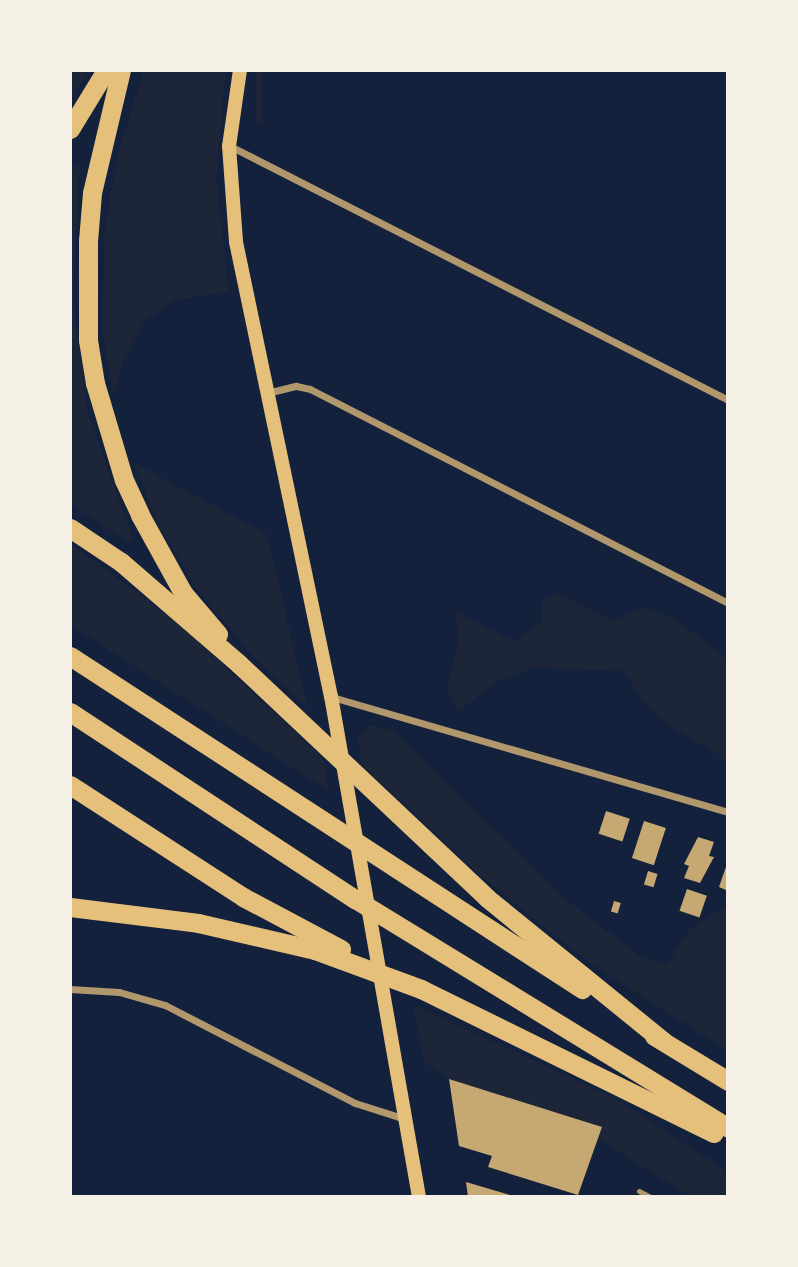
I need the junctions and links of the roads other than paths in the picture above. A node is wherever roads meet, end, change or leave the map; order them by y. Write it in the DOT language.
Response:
graph roads {
  1 [pos="106,70"];
  2 [pos="121,70"];
  3 [pos="240,70"];
  4 [pos="70,129"];
  5 [pos="229,146"];
  6 [pos="267,393"];
  7 [pos="728,400"];
  8 [pos="70,528"];
  9 [pos="728,603"];
  10 [pos="70,656"];
  11 [pos="239,664"];
  12 [pos="331,696"];
  13 [pos="70,712"];
  14 [pos="70,785"];
  15 [pos="728,811"];
  16 [pos="70,907"];
  17 [pos="70,989"];
  18 [pos="421,989"];
  19 [pos="663,1041"];
  20 [pos="728,1081"];
  21 [pos="402,1118"];
  22 [pos="728,1128"];
  23 [pos="728,1140"];
  24 [pos="639,1191"];
  25 [pos="419,1197"];
  26 [pos="651,1197"];
  1 -- 4 [label="highway"];
  2 -- 11 [label="highway"];
  3 -- 5 [label="main road"];
  5 -- 6 [label="main road"];
  5 -- 7 [label="street"];
  6 -- 9 [label="street"];
  6 -- 12 [label="main road"];
  8 -- 11 [label="highway"];
  10 -- 19 [label="highway"];
  11 -- 19 [label="highway"];
  12 -- 15 [label="street"];
  12 -- 21 [label="main road"];
  13 -- 22 [label="highway"];
  14 -- 18 [label="highway"];
  16 -- 18 [label="highway"];
  17 -- 21 [label="street"];
  18 -- 23 [label="highway"];
  19 -- 20 [label="highway"];
  21 -- 25 [label="main road"];
  24 -- 26 [label="lane"];
}
